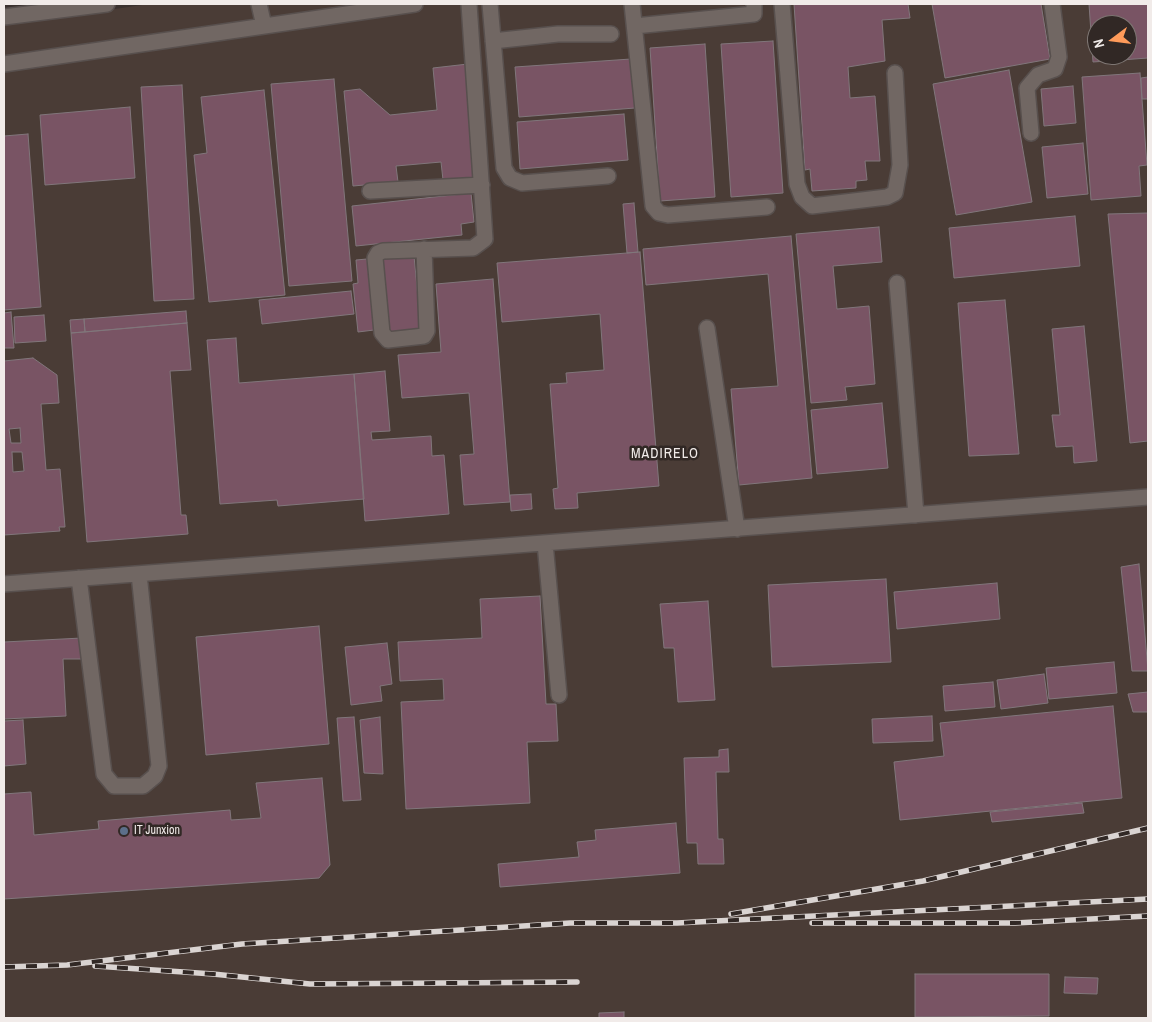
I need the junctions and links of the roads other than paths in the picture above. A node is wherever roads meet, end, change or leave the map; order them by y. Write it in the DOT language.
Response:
graph roads {
  1 [pos="108,4"];
  2 [pos="260,4"];
  3 [pos="415,4"];
  4 [pos="469,4"];
  5 [pos="490,4"];
  6 [pos="632,4"];
  7 [pos="754,4"];
  8 [pos="782,4"];
  9 [pos="1052,4"];
  10 [pos="4,17"];
  11 [pos="264,26"];
  12 [pos="635,26"];
  13 [pos="611,34"];
  14 [pos="493,41"];
  15 [pos="4,64"];
  16 [pos="895,73"];
  17 [pos="1031,133"];
  18 [pos="608,176"];
  19 [pos="482,185"];
  20 [pos="370,191"];
  21 [pos="767,207"];
  22 [pos="424,249"];
  23 [pos="897,284"];
  24 [pos="707,328"];
  25 [pos="1148,497"];
  26 [pos="916,515"];
  27 [pos="737,529"];
  28 [pos="545,543"];
  29 [pos="139,574"];
  30 [pos="79,578"];
  31 [pos="4,584"];
  32 [pos="559,695"];
  1 -- 10 [label="lane"];
  2 -- 11 [label="lane"];
  3 -- 11 [label="lane"];
  4 -- 19 [label="lane"];
  5 -- 14 [label="lane"];
  6 -- 12 [label="lane"];
  7 -- 12 [label="lane"];
  8 -- 16 [label="lane"];
  9 -- 17 [label="lane"];
  11 -- 15 [label="lane"];
  12 -- 21 [label="lane"];
  13 -- 14 [label="lane"];
  14 -- 18 [label="lane"];
  19 -- 20 [label="lane"];
  19 -- 22 [label="lane"];
  22 -- 22 [label="lane"];
  23 -- 26 [label="lane"];
  24 -- 27 [label="lane"];
  25 -- 26 [label="lane"];
  26 -- 27 [label="lane"];
  27 -- 28 [label="lane"];
  28 -- 29 [label="lane"];
  28 -- 32 [label="lane"];
  29 -- 30 [label="lane"];
  29 -- 30 [label="lane"];
  30 -- 31 [label="lane"];
}
